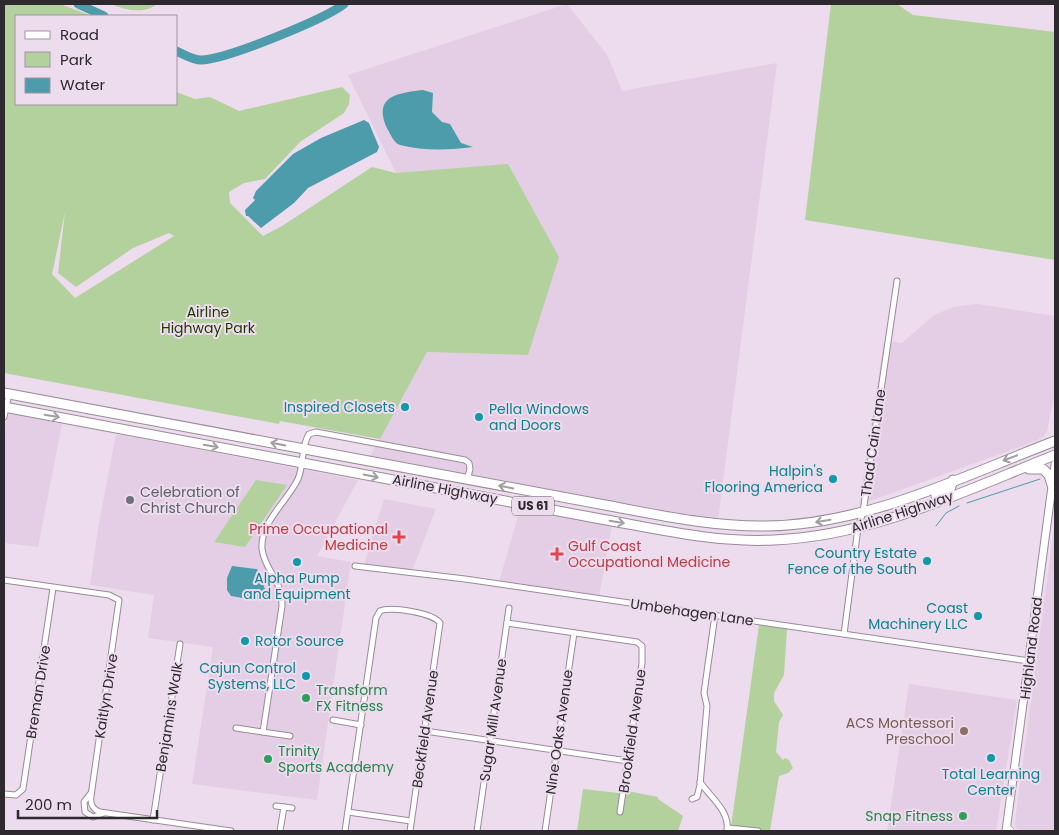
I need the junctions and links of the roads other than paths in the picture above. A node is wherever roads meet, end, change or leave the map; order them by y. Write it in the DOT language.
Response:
graph roads {
  1 [pos="897,281"];
  2 [pos="6,393"];
  3 [pos="4,411"];
  4 [pos="119,414"];
  5 [pos="116,428"];
  6 [pos="1055,441"];
  7 [pos="305,449"];
  8 [pos="1055,455"];
  9 [pos="302,463"];
  10 [pos="1055,464"];
  11 [pos="1012,472"];
  12 [pos="467,480"];
  13 [pos="953,480"];
  14 [pos="1052,485"];
  15 [pos="502,500"];
  16 [pos="605,505"];
  17 [pos="863,512"];
  18 [pos="879,522"];
  19 [pos="858,528"];
  20 [pos="355,566"];
  21 [pos="4,580"];
  22 [pos="54,588"];
  23 [pos="509,608"];
  24 [pos="715,615"];
  25 [pos="507,623"];
  26 [pos="574,633"];
  27 [pos="844,634"];
  28 [pos="180,644"];
  29 [pos="1029,661"];
  30 [pos="332,720"];
  31 [pos="361,724"];
  32 [pos="236,728"];
  33 [pos="425,731"];
  34 [pos="263,732"];
  35 [pos="290,736"];
  36 [pos="490,741"];
  37 [pos="556,751"];
  38 [pos="628,761"];
  39 [pos="700,782"];
  40 [pos="91,793"];
  41 [pos="4,794"];
  42 [pos="692,799"];
  43 [pos="276,806"];
  44 [pos="284,807"];
  45 [pos="292,808"];
  46 [pos="348,812"];
  47 [pos="620,812"];
  48 [pos="105,813"];
  49 [pos="153,820"];
  50 [pos="411,821"];
  51 [pos="728,830"];
  52 [pos="1008,830"];
  53 [pos="231,831"];
  54 [pos="280,831"];
  55 [pos="345,831"];
  56 [pos="410,831"];
  57 [pos="477,831"];
  58 [pos="545,831"];
  59 [pos="758,831"];
  1 -- 17 [label="street, Thad Cain Lane"];
  2 -- 3 [label="street"];
  2 -- 4 [label="highway, Airline Highway / US 61"];
  3 -- 5 [label="highway, Airline Highway / US 61, one-way"];
  4 -- 5 [label="highway"];
  7 -- 4 [label="highway, Airline Highway / US 61, one-way"];
  5 -- 9 [label="highway, Airline Highway / US 61, one-way"];
  6 -- 13 [label="highway, Airline Highway / US 61, one-way"];
  7 -- 9 [label="street"];
  7 -- 12 [label="highway, Airline Highway / US 61"];
  7 -- 12 [label="street"];
  8 -- 11 [label="highway, Airline Highway / US 61"];
  9 -- 15 [label="highway, Airline Highway / US 61, one-way"];
  9 -- 34 [label="street"];
  10 -- 14 [label="main road, Highland Road"];
  11 -- 14 [label="highway"];
  11 -- 18 [label="highway, Airline Highway / US 61"];
  16 -- 12 [label="highway, Airline Highway / US 61, one-way"];
  13 -- 17 [label="highway, Airline Highway / US 61"];
  13 -- 18 [label="highway"];
  14 -- 29 [label="main road, Highland Road"];
  15 -- 16 [label="highway"];
  15 -- 19 [label="highway, Airline Highway / US 61, one-way"];
  17 -- 16 [label="highway, Airline Highway / US 61, one-way"];
  17 -- 19 [label="street, Thad Cain Lane"];
  18 -- 19 [label="highway, Airline Highway / US 61"];
  19 -- 27 [label="street, Thad Cain Lane"];
  20 -- 24 [label="street, Umbehagen Lane"];
  21 -- 22 [label="street"];
  22 -- 40 [label="street, Kaitlyn Drive"];
  22 -- 41 [label="street, Breman Drive"];
  23 -- 25 [label="street, Sugar Mill Avenue"];
  24 -- 27 [label="street, Umbehagen Lane"];
  24 -- 39 [label="street"];
  25 -- 26 [label="street"];
  25 -- 36 [label="street, Sugar Mill Avenue"];
  26 -- 37 [label="street, Nine Oaks Avenue"];
  26 -- 38 [label="street, Brookfield Avenue"];
  27 -- 29 [label="street, Umbehagen Lane"];
  28 -- 49 [label="street, Benjamins Walk"];
  29 -- 52 [label="main road, Highland Road"];
  30 -- 31 [label="street"];
  31 -- 33 [label="street, Beckfield Avenue"];
  31 -- 46 [label="street"];
  32 -- 34 [label="street"];
  33 -- 36 [label="street"];
  33 -- 50 [label="street, Beckfield Avenue"];
  34 -- 35 [label="street"];
  36 -- 37 [label="street"];
  36 -- 57 [label="street, Sugar Mill Avenue"];
  37 -- 38 [label="street"];
  37 -- 58 [label="street, Nine Oaks Avenue"];
  38 -- 47 [label="street, Brookfield Avenue"];
  39 -- 42 [label="street"];
  39 -- 51 [label="street"];
  40 -- 48 [label="street"];
  40 -- 48 [label="street, Kaitlyn Drive"];
  43 -- 44 [label="street"];
  44 -- 45 [label="street"];
  44 -- 54 [label="street"];
  46 -- 50 [label="street"];
  46 -- 55 [label="street"];
  48 -- 49 [label="street"];
  49 -- 53 [label="street"];
  50 -- 56 [label="street, Beckfield Avenue"];
  51 -- 59 [label="street"];
}
